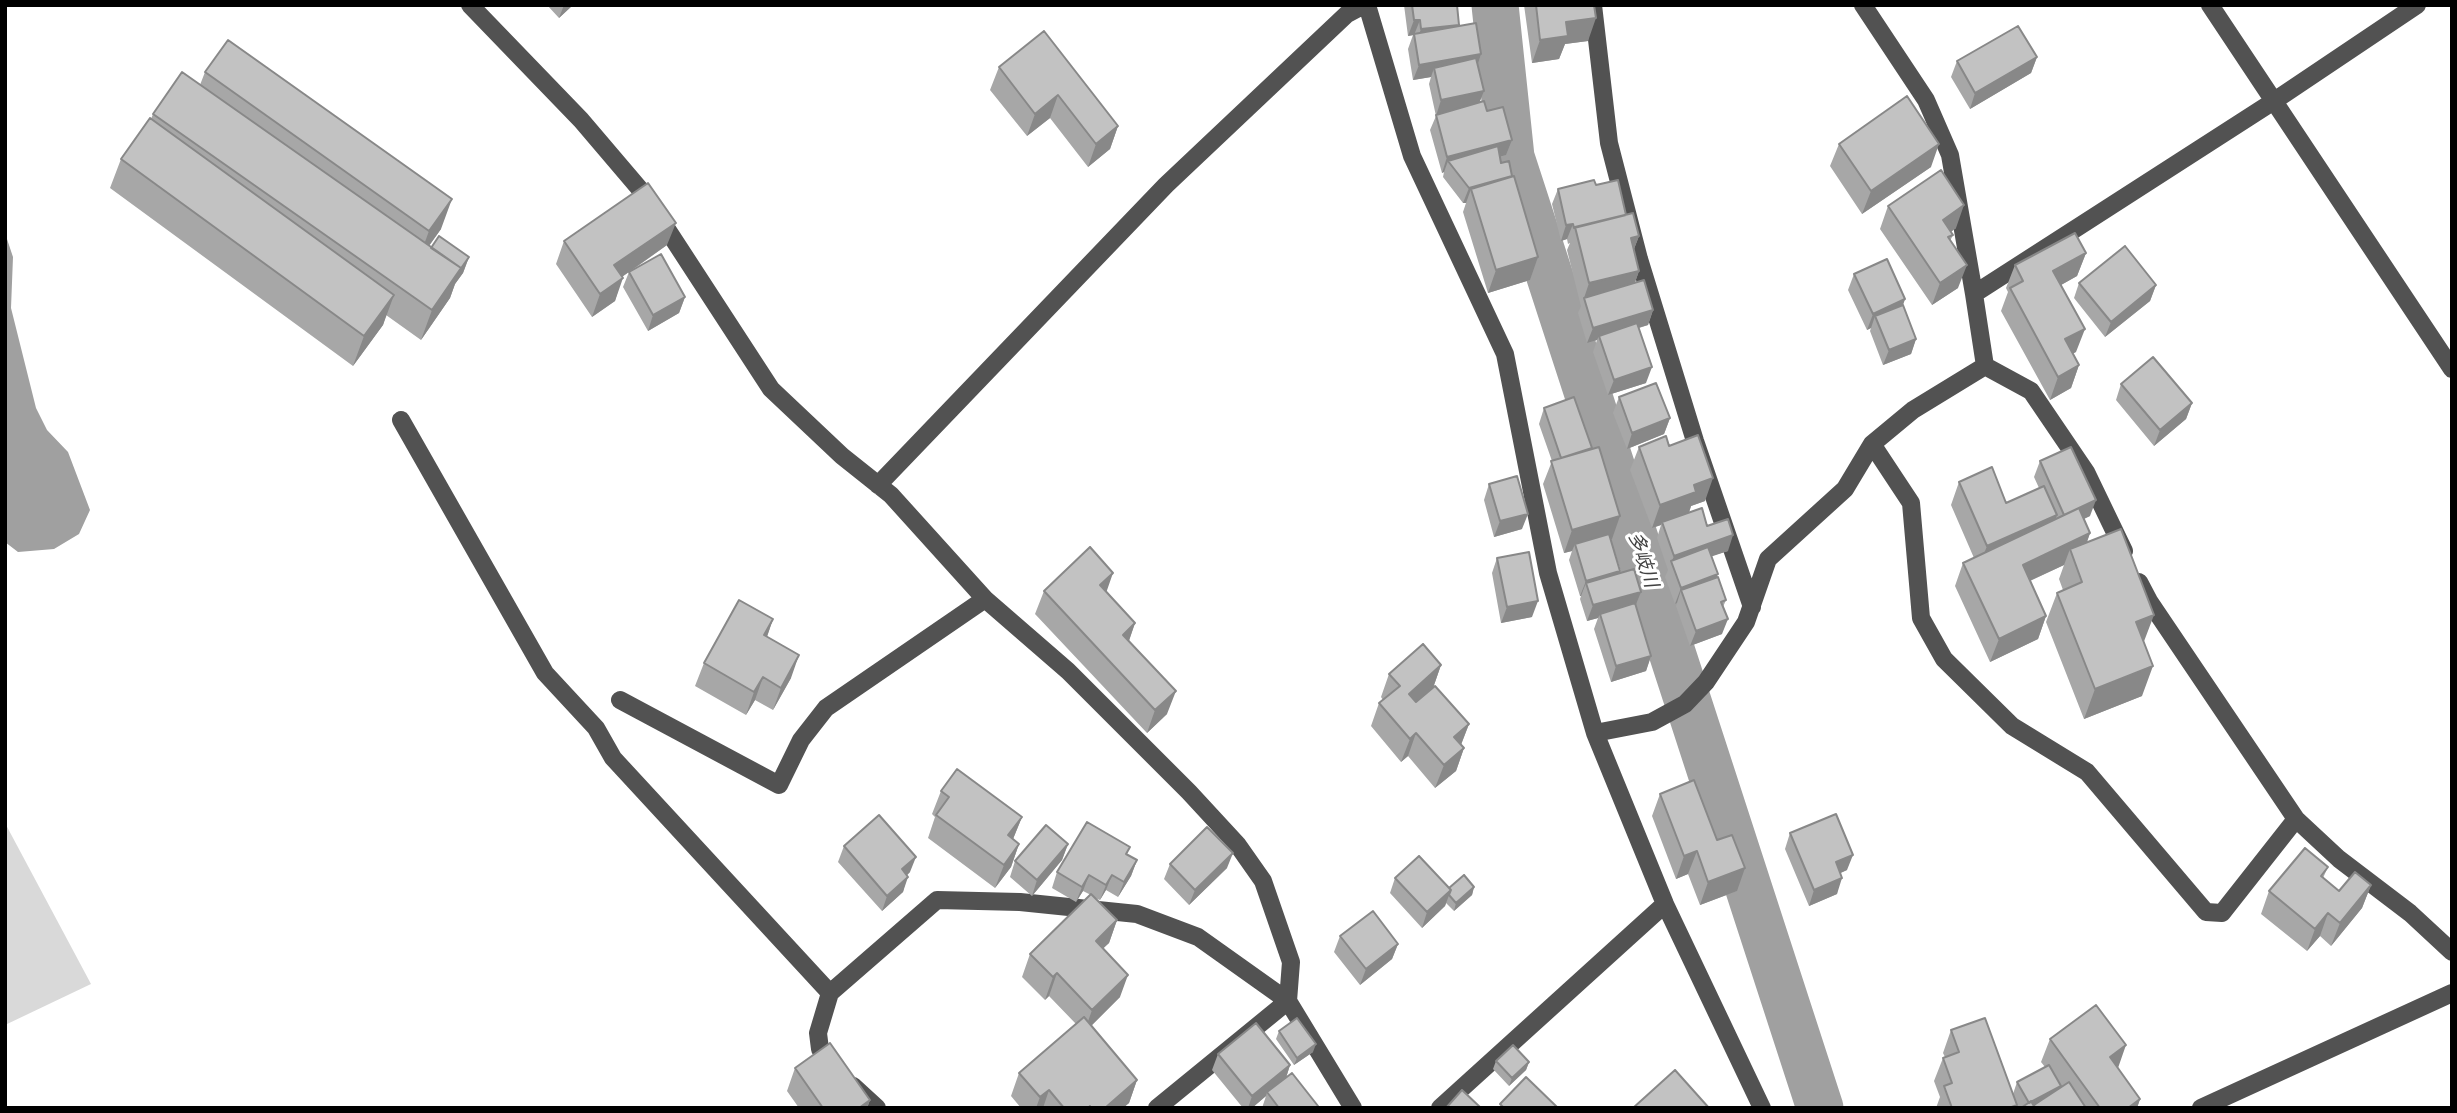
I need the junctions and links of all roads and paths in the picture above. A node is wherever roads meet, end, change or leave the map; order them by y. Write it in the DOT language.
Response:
graph roads {
  1 [pos="470,5"];
  2 [pos="1366,5"];
  3 [pos="1593,5"];
  4 [pos="1863,5"];
  5 [pos="2210,5"];
  6 [pos="2417,5"];
  7 [pos="2274,102"];
  8 [pos="1974,294"];
  9 [pos="1985,366"];
  10 [pos="2452,369"];
  11 [pos="401,420"];
  12 [pos="1872,444"];
  13 [pos="878,485"];
  14 [pos="985,599"];
  15 [pos="1752,607"];
  16 [pos="620,700"];
  17 [pos="1595,733"];
  18 [pos="2296,819"];
  19 [pos="1665,904"];
  20 [pos="2452,952"];
  21 [pos="831,993"];
  22 [pos="2452,993"];
  23 [pos="1288,1001"];
  24 [pos="877,1108"];
  25 [pos="1157,1108"];
  26 [pos="1353,1108"];
  27 [pos="1440,1108"];
  28 [pos="1762,1108"];
  29 [pos="2201,1108"];
  1 -- 13 [label="street"];
  2 -- 13 [label="street"];
  2 -- 17 [label="street"];
  3 -- 15 [label="street"];
  4 -- 8 [label="street"];
  5 -- 7 [label="street"];
  6 -- 7 [label="street"];
  7 -- 8 [label="street"];
  7 -- 10 [label="street"];
  8 -- 9 [label="street"];
  9 -- 12 [label="street"];
  9 -- 18 [label="street"];
  11 -- 21 [label="street"];
  12 -- 15 [label="street"];
  12 -- 18 [label="street"];
  13 -- 14 [label="street"];
  14 -- 16 [label="street"];
  14 -- 23 [label="street"];
  15 -- 17 [label="street"];
  17 -- 19 [label="street"];
  18 -- 20 [label="street"];
  19 -- 27 [label="street"];
  19 -- 28 [label="street"];
  21 -- 23 [label="street"];
  21 -- 24 [label="street"];
  22 -- 29 [label="street"];
  23 -- 25 [label="street"];
  23 -- 26 [label="street"];
}
